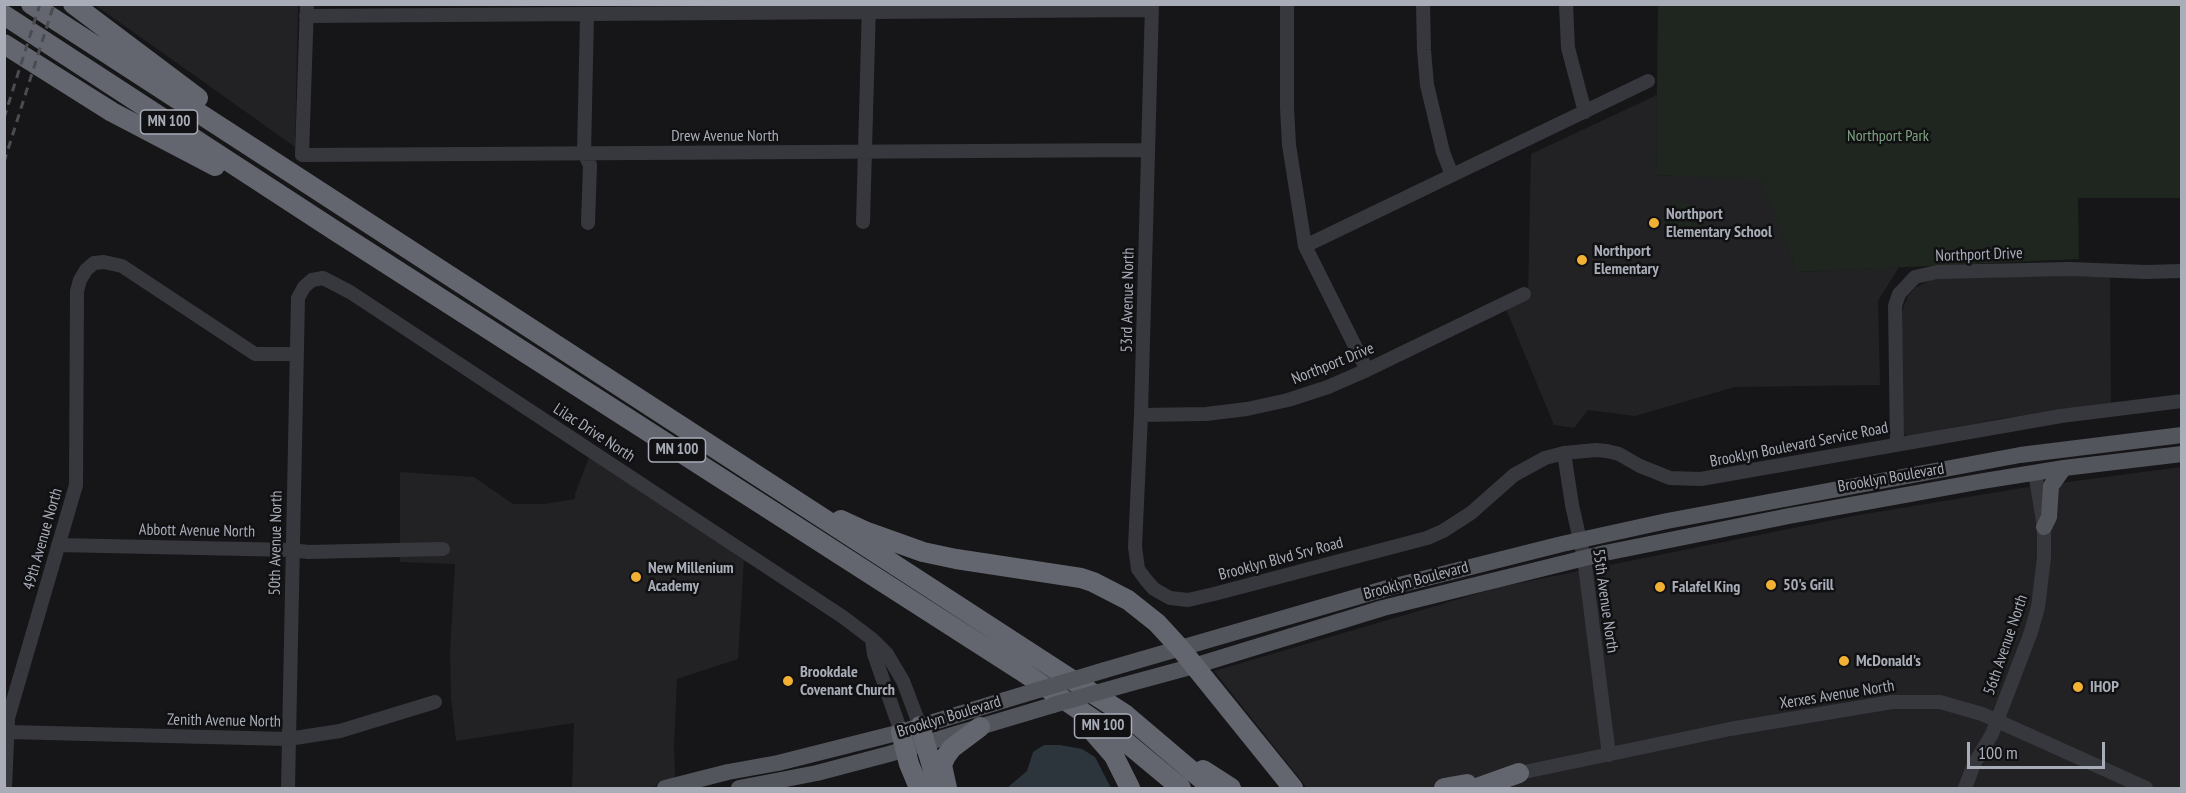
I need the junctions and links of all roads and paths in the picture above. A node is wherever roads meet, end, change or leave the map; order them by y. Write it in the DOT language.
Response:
graph roads {
  1 [pos="31,4"];
  2 [pos="73,4"];
  3 [pos="1287,4"];
  4 [pos="1423,4"];
  5 [pos="1566,4"];
  6 [pos="1152,7"];
  7 [pos="869,9"];
  8 [pos="306,10"];
  9 [pos="4,15"];
  10 [pos="587,15"];
  11 [pos="4,44"];
  12 [pos="1648,81"];
  13 [pos="1584,112"];
  14 [pos="248,144"];
  15 [pos="1147,150"];
  16 [pos="865,151"];
  17 [pos="584,153"];
  18 [pos="1452,175"];
  19 [pos="863,222"];
  20 [pos="588,224"];
  21 [pos="334,230"];
  22 [pos="1305,246"];
  23 [pos="2181,271"];
  24 [pos="1524,294"];
  25 [pos="298,298"];
  26 [pos="297,354"];
  27 [pos="1367,370"];
  28 [pos="2181,401"];
  29 [pos="1141,414"];
  30 [pos="2181,435"];
  31 [pos="1897,443"];
  32 [pos="2096,445"];
  33 [pos="1564,453"];
  34 [pos="2181,454"];
  35 [pos="2064,468"];
  36 [pos="2035,473"];
  37 [pos="764,480"];
  38 [pos="2044,527"];
  39 [pos="1416,540"];
  40 [pos="1580,540"];
  41 [pos="58,545"];
  42 [pos="443,549"];
  43 [pos="292,550"];
  44 [pos="1584,558"];
  45 [pos="1154,589"];
  46 [pos="872,639"];
  47 [pos="1180,648"];
  48 [pos="1194,666"];
  49 [pos="1020,670"];
  50 [pos="435,702"];
  51 [pos="1126,715"];
  52 [pos="1997,720"];
  53 [pos="980,727"];
  54 [pos="8,732"];
  55 [pos="922,735"];
  56 [pos="288,739"];
  57 [pos="903,741"];
  58 [pos="1609,755"];
  59 [pos="1519,773"];
  60 [pos="1472,786"];
  61 [pos="6,789"];
  62 [pos="288,789"];
  63 [pos="665,789"];
  64 [pos="739,789"];
  65 [pos="919,789"];
  66 [pos="938,789"];
  67 [pos="947,789"];
  68 [pos="1130,789"];
  69 [pos="1181,789"];
  70 [pos="1212,789"];
  71 [pos="1231,789"];
  72 [pos="1293,789"];
  73 [pos="1444,789"];
  74 [pos="1965,789"];
  75 [pos="2146,789"];
  1 -- 14 [label="highway, MN 100"];
  2 -- 14 [label="highway"];
  3 -- 22 [label="street"];
  4 -- 18 [label="street"];
  5 -- 13 [label="street"];
  6 -- 7 [label="street"];
  6 -- 15 [label="street, 53rd Avenue North"];
  7 -- 10 [label="street"];
  7 -- 16 [label="street"];
  8 -- 10 [label="street"];
  8 -- 17 [label="street, Drew Avenue North"];
  9 -- 21 [label="highway, MN 100"];
  10 -- 17 [label="street"];
  11 -- 21 [label="highway"];
  12 -- 13 [label="street"];
  13 -- 18 [label="street"];
  14 -- 37 [label="highway, MN 100"];
  15 -- 16 [label="street, Drew Avenue North"];
  15 -- 29 [label="street, 53rd Avenue North"];
  16 -- 17 [label="street, Drew Avenue North"];
  16 -- 19 [label="street"];
  17 -- 20 [label="street"];
  18 -- 22 [label="street"];
  21 -- 49 [label="highway, MN 100"];
  22 -- 27 [label="street"];
  23 -- 31 [label="street, Northport Drive"];
  24 -- 27 [label="street, Northport Drive"];
  25 -- 26 [label="street, 50th Avenue North"];
  25 -- 46 [label="street, Lilac Drive North"];
  26 -- 41 [label="street, 49th Avenue North"];
  26 -- 43 [label="street, 50th Avenue North"];
  27 -- 29 [label="street, Northport Drive"];
  28 -- 31 [label="street, Brooklyn Boulevard Service Road"];
  29 -- 45 [label="street, 53rd Avenue North"];
  30 -- 32 [label="main road, Brooklyn Boulevard"];
  31 -- 33 [label="street, Brooklyn Boulevard Service Road"];
  32 -- 36 [label="main road"];
  32 -- 40 [label="main road, Brooklyn Boulevard"];
  33 -- 39 [label="street, Brooklyn Boulevard Service Road"];
  33 -- 40 [label="street, 55th Avenue North"];
  34 -- 35 [label="main road, Brooklyn Boulevard"];
  35 -- 36 [label="main road, Brooklyn Boulevard"];
  35 -- 38 [label="main road"];
  36 -- 38 [label="street, 56th Avenue North"];
  36 -- 44 [label="main road, Brooklyn Boulevard"];
  37 -- 47 [label="highway"];
  37 -- 51 [label="highway, MN 100"];
  38 -- 52 [label="street, 56th Avenue North"];
  39 -- 45 [label="street, Brooklyn Blvd Srv Road"];
  40 -- 44 [label="street, 55th Avenue North"];
  40 -- 47 [label="main road, Brooklyn Boulevard"];
  41 -- 43 [label="street, Abbott Avenue North"];
  41 -- 54 [label="street, 49th Avenue North"];
  42 -- 43 [label="street, Abbott Avenue North"];
  43 -- 56 [label="street, 50th Avenue North"];
  44 -- 48 [label="main road, Brooklyn Boulevard"];
  44 -- 58 [label="street, 55th Avenue North"];
  46 -- 55 [label="street, Lilac Drive North"];
  46 -- 57 [label="street"];
  47 -- 48 [label="highway"];
  47 -- 55 [label="main road, Brooklyn Boulevard, bridge"];
  48 -- 53 [label="main road, Brooklyn Boulevard, bridge"];
  48 -- 72 [label="highway"];
  49 -- 68 [label="highway"];
  49 -- 69 [label="highway, MN 100"];
  50 -- 56 [label="street, Zenith Avenue North"];
  51 -- 70 [label="highway, MN 100"];
  51 -- 71 [label="highway"];
  52 -- 58 [label="street, Xerxes Avenue North"];
  52 -- 74 [label="street, 56th Avenue North"];
  52 -- 75 [label="street, Xerxes Avenue North"];
  53 -- 55 [label="main road, Brooklyn Boulevard"];
  53 -- 67 [label="highway"];
  54 -- 56 [label="street, Zenith Avenue North"];
  54 -- 61 [label="street, 49th Avenue North"];
  55 -- 57 [label="main road, Brooklyn Boulevard"];
  55 -- 66 [label="highway"];
  56 -- 62 [label="street, 50th Avenue North"];
  57 -- 63 [label="main road, Brooklyn Boulevard"];
  57 -- 64 [label="main road, Brooklyn Boulevard"];
  57 -- 65 [label="highway"];
  58 -- 59 [label="street, Xerxes Avenue North"];
  59 -- 60 [label="highway"];
  60 -- 73 [label="highway"];
}
